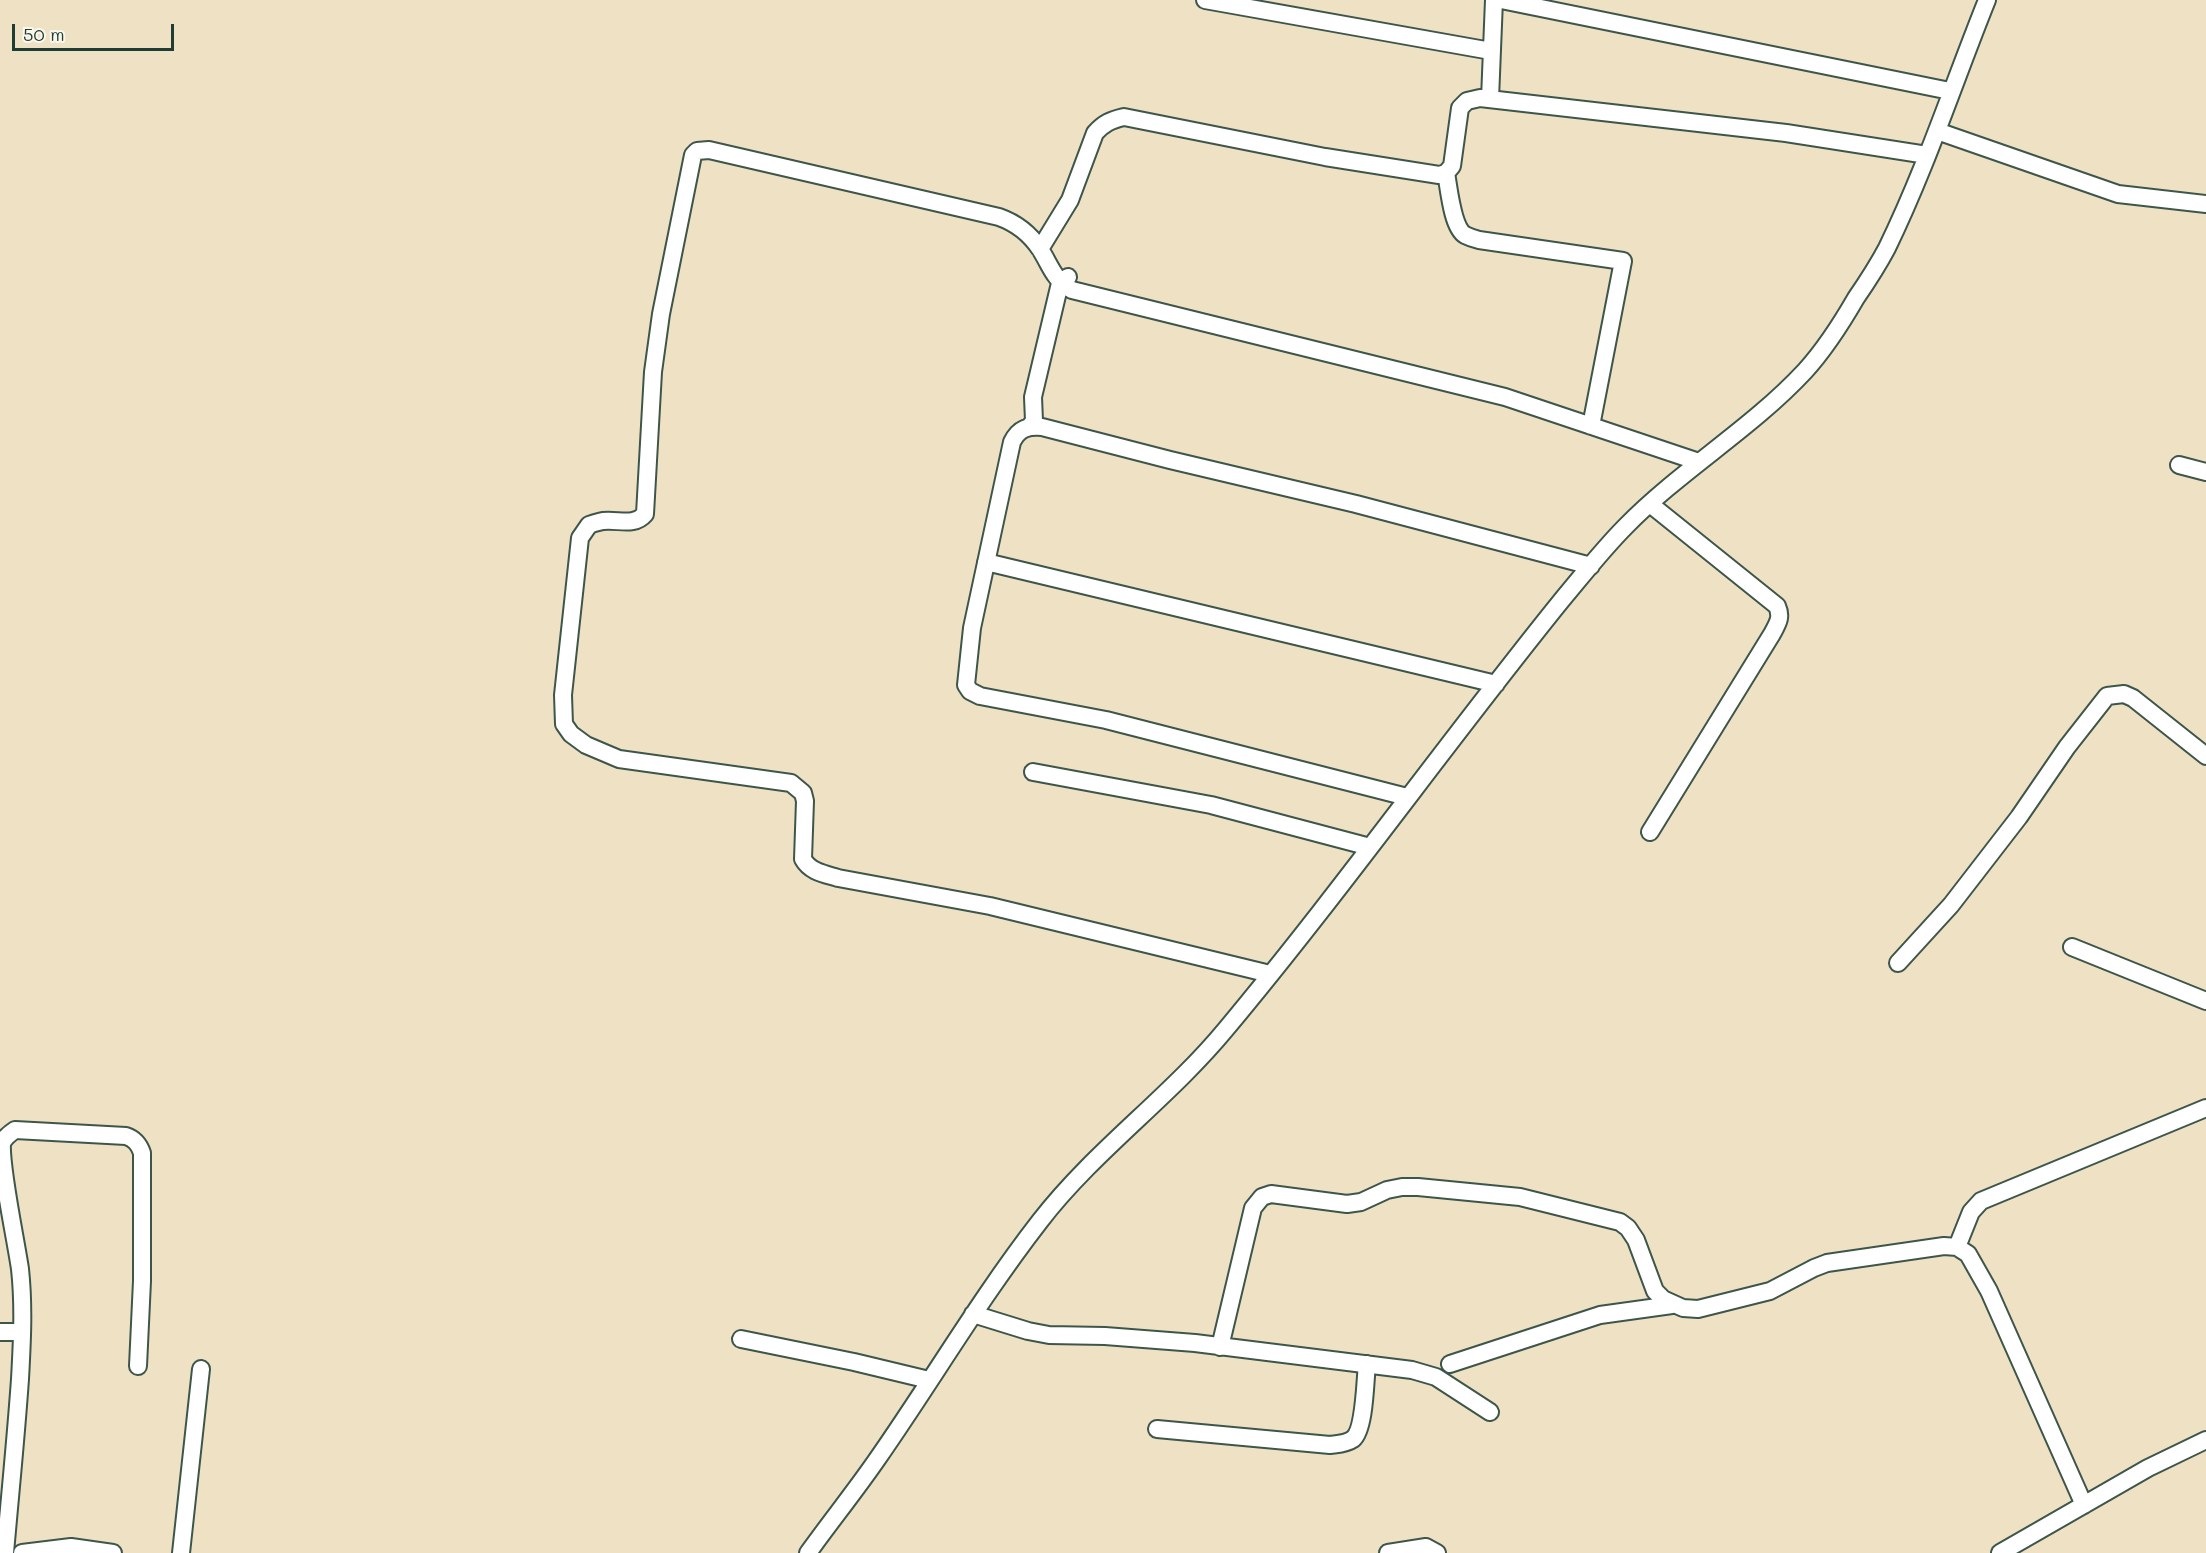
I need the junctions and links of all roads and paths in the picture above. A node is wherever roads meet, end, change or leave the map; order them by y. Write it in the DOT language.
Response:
graph roads {
  1 [pos="1205,0"];
  2 [pos="1494,0"];
  3 [pos="1501,0"];
  4 [pos="1987,0"];
  5 [pos="1491,51"];
  6 [pos="1950,91"];
  7 [pos="1490,99"];
  8 [pos="1937,130"];
  9 [pos="1927,155"];
  10 [pos="1446,173"];
  11 [pos="2206,204"];
  12 [pos="1040,249"];
  13 [pos="1064,280"];
  14 [pos="1030,426"];
  15 [pos="1591,426"];
  16 [pos="1699,462"];
  17 [pos="2179,465"];
  18 [pos="2206,472"];
  19 [pos="1650,504"];
  20 [pos="987,561"];
  21 [pos="1591,566"];
  22 [pos="1496,684"];
  23 [pos="2206,756"];
  24 [pos="1033,772"];
  25 [pos="1407,797"];
  26 [pos="1650,832"];
  27 [pos="1370,847"];
  28 [pos="2072,947"];
  29 [pos="1898,963"];
  30 [pos="1270,974"];
  31 [pos="2206,1002"];
  32 [pos="2206,1108"];
  33 [pos="3,1201"];
  34 [pos="1957,1247"];
  35 [pos="1672,1305"];
  36 [pos="974,1314"];
  37 [pos="0,1332"];
  38 [pos="22,1332"];
  39 [pos="741,1339"];
  40 [pos="1220,1347"];
  41 [pos="1367,1364"];
  42 [pos="1450,1364"];
  43 [pos="138,1366"];
  44 [pos="201,1369"];
  45 [pos="929,1380"];
  46 [pos="1490,1412"];
  47 [pos="1157,1429"];
  48 [pos="2206,1440"];
  49 [pos="2084,1504"];
  50 [pos="5,1553"];
  51 [pos="22,1553"];
  52 [pos="113,1553"];
  53 [pos="181,1553"];
  54 [pos="808,1553"];
  55 [pos="1388,1553"];
  56 [pos="1437,1553"];
  57 [pos="2000,1553"];
  1 -- 5 [label="street"];
  2 -- 5 [label="street"];
  3 -- 6 [label="street"];
  4 -- 6 [label="street"];
  5 -- 7 [label="street"];
  6 -- 8 [label="street"];
  7 -- 9 [label="street"];
  7 -- 10 [label="street"];
  8 -- 9 [label="street"];
  8 -- 11 [label="street"];
  9 -- 16 [label="street"];
  10 -- 12 [label="street"];
  10 -- 15 [label="street"];
  12 -- 13 [label="street"];
  12 -- 30 [label="street"];
  13 -- 14 [label="street"];
  13 -- 15 [label="street"];
  14 -- 20 [label="street"];
  14 -- 21 [label="street"];
  15 -- 16 [label="street"];
  16 -- 19 [label="street"];
  17 -- 18 [label="street"];
  19 -- 21 [label="street"];
  19 -- 26 [label="street"];
  20 -- 22 [label="street"];
  20 -- 25 [label="street"];
  21 -- 22 [label="street"];
  22 -- 25 [label="street"];
  23 -- 29 [label="street"];
  24 -- 27 [label="street"];
  25 -- 27 [label="street"];
  27 -- 30 [label="street"];
  28 -- 31 [label="street"];
  30 -- 36 [label="street"];
  32 -- 34 [label="street"];
  33 -- 38 [label="street"];
  33 -- 43 [label="street"];
  34 -- 35 [label="street"];
  34 -- 49 [label="street"];
  35 -- 40 [label="street"];
  35 -- 42 [label="street"];
  36 -- 40 [label="street"];
  36 -- 45 [label="street"];
  37 -- 38 [label="street"];
  38 -- 50 [label="street"];
  39 -- 45 [label="street"];
  40 -- 41 [label="street"];
  41 -- 46 [label="street"];
  41 -- 47 [label="street"];
  44 -- 53 [label="street"];
  45 -- 54 [label="street"];
  48 -- 49 [label="street"];
  49 -- 57 [label="street"];
  51 -- 52 [label="street"];
  55 -- 56 [label="street"];
}
